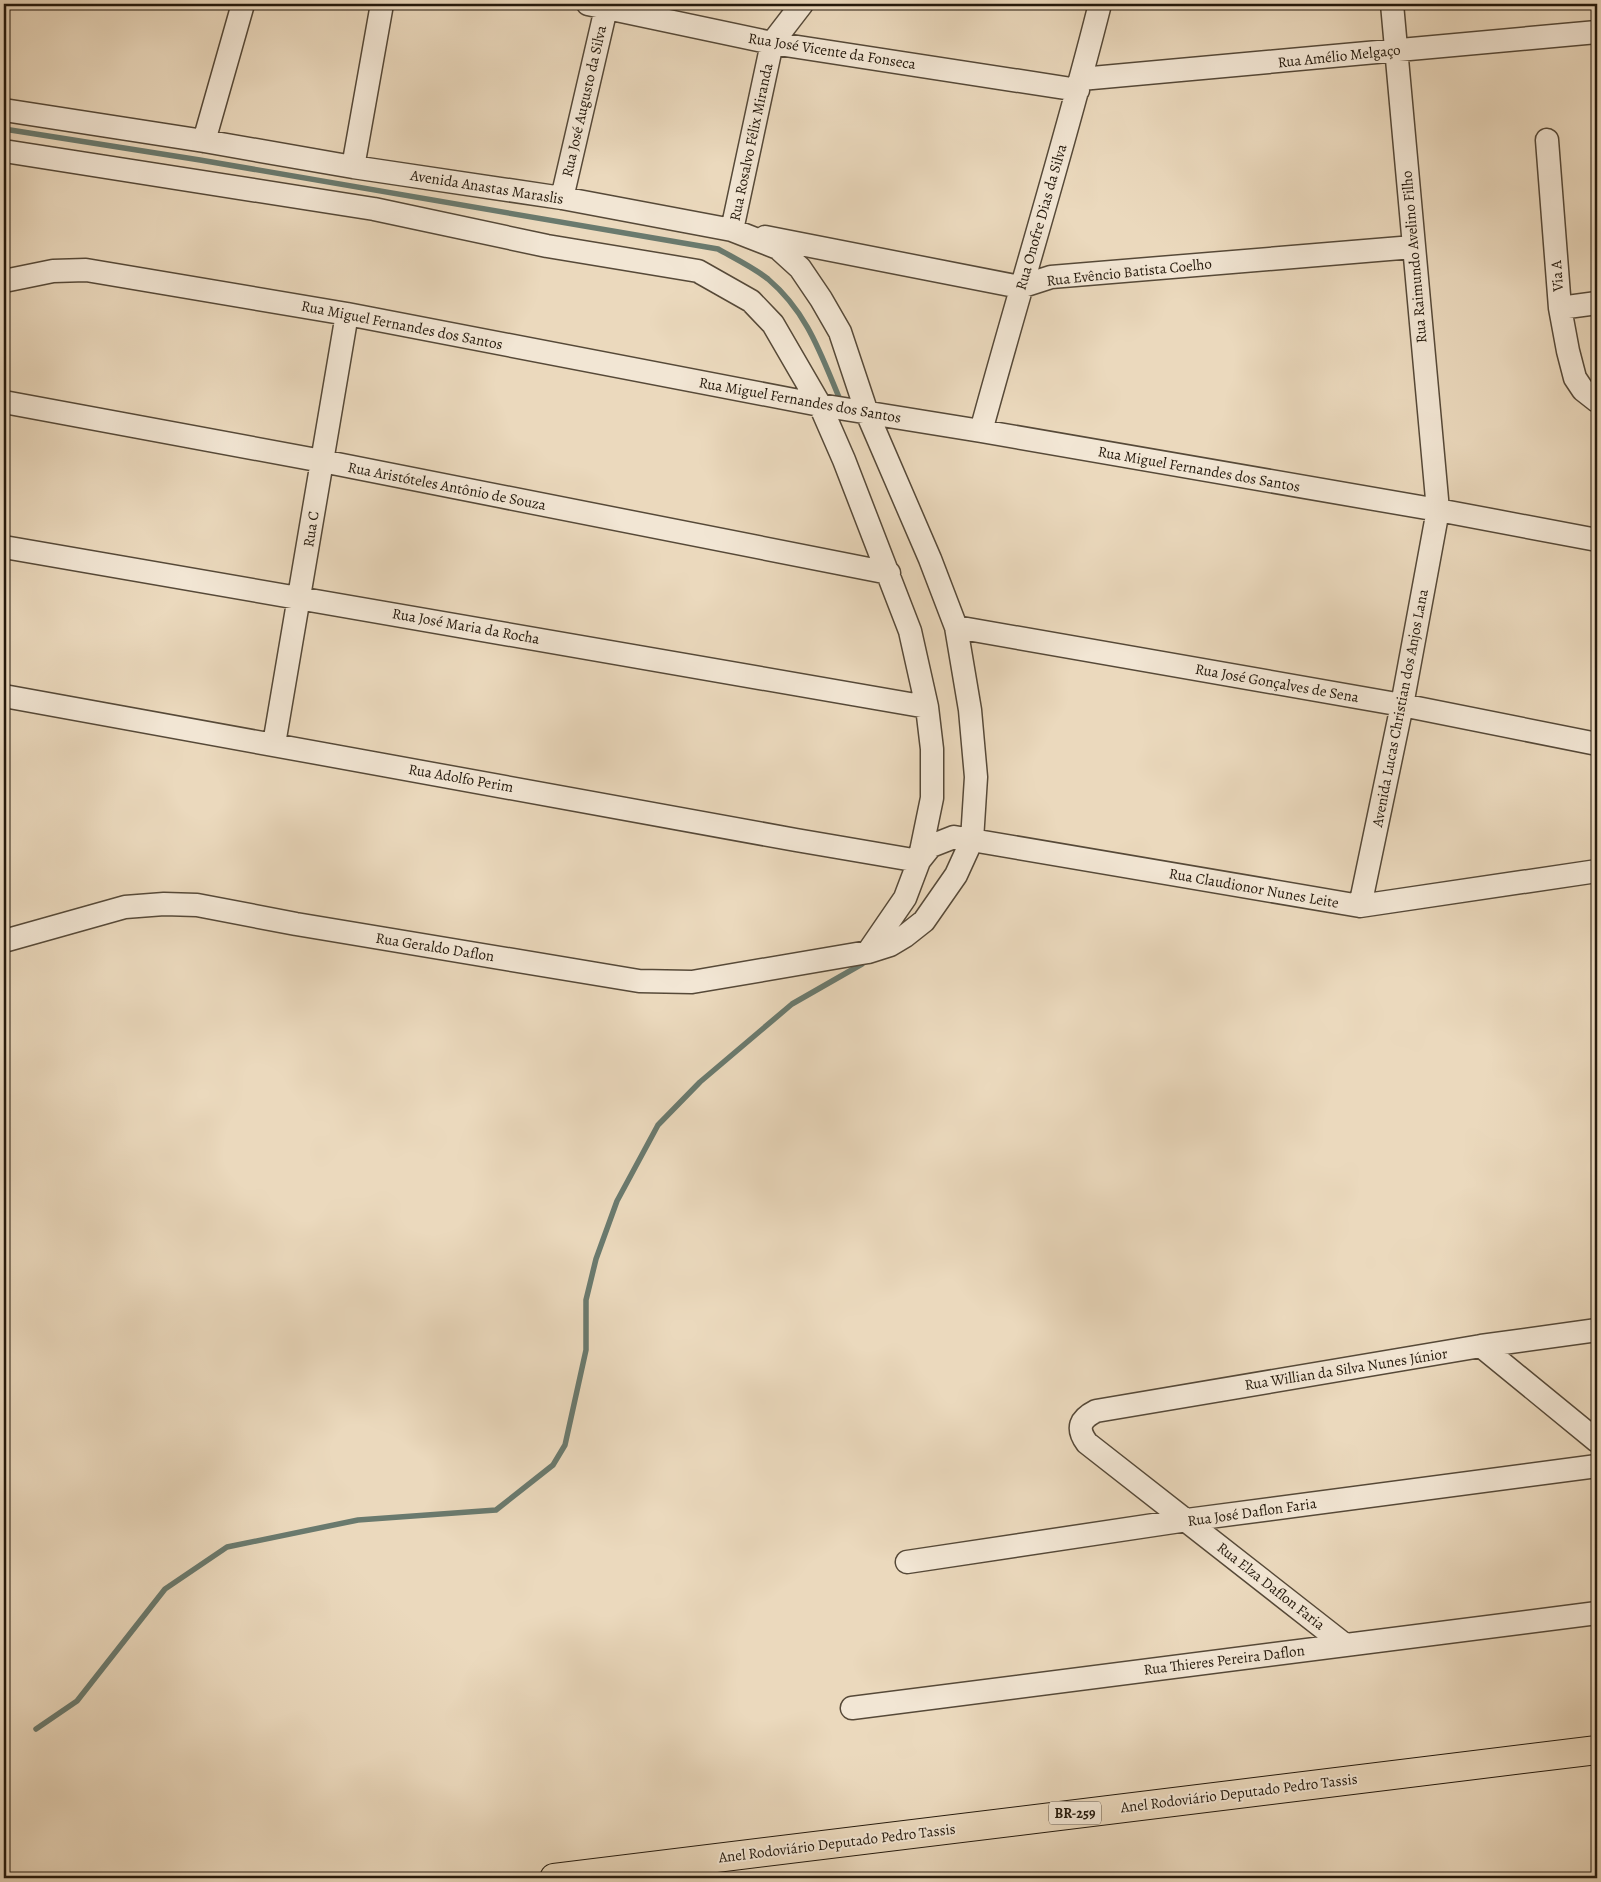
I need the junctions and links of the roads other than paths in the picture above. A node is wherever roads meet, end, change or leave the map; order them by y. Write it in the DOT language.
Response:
graph roads {
  1 [pos="243,4"];
  2 [pos="382,4"];
  3 [pos="802,4"];
  4 [pos="1100,4"];
  5 [pos="1392,4"];
  6 [pos="600,5"];
  7 [pos="1597,32"];
  8 [pos="772,43"];
  9 [pos="1395,50"];
  10 [pos="1079,85"];
  11 [pos="4,110"];
  12 [pos="1547,140"];
  13 [pos="204,141"];
  14 [pos="4,151"];
  15 [pos="353,167"];
  16 [pos="562,198"];
  17 [pos="732,230"];
  18 [pos="1413,247"];
  19 [pos="4,281"];
  20 [pos="1020,288"];
  21 [pos="1597,303"];
  22 [pos="1560,308"];
  23 [pos="346,314"];
  24 [pos="1597,401"];
  25 [pos="4,402"];
  26 [pos="820,405"];
  27 [pos="867,413"];
  28 [pos="981,431"];
  29 [pos="322,461"];
  30 [pos="1438,510"];
  31 [pos="1597,540"];
  32 [pos="4,547"];
  33 [pos="889,573"];
  34 [pos="300,597"];
  35 [pos="956,627"];
  36 [pos="4,696"];
  37 [pos="1402,705"];
  38 [pos="927,707"];
  39 [pos="274,744"];
  40 [pos="1597,744"];
  41 [pos="972,840"];
  42 [pos="919,861"];
  43 [pos="1597,871"];
  44 [pos="1360,906"];
  45 [pos="4,941"];
  46 [pos="868,952"];
  47 [pos="1597,1330"];
  48 [pos="1481,1346"];
  49 [pos="1096,1411"];
  50 [pos="1597,1442"];
  51 [pos="1597,1466"];
  52 [pos="1187,1520"];
  53 [pos="906,1562"];
  54 [pos="1597,1613"];
  55 [pos="1345,1645"];
  56 [pos="852,1708"];
  57 [pos="1597,1750"];
  58 [pos="554,1878"];
  1 -- 13 [label="street"];
  2 -- 15 [label="street"];
  3 -- 8 [label="street, Rua Rosalvo Félix Miranda"];
  4 -- 10 [label="street, Rua Onofre Dias da Silva"];
  5 -- 9 [label="street, Rua Raimundo Avelino Filho"];
  6 -- 8 [label="street, Rua José Vicente da Fonseca"];
  6 -- 16 [label="street, Rua José Augusto da Silva"];
  7 -- 9 [label="street, Rua Amélio Melgaço"];
  8 -- 10 [label="street, Rua José Vicente da Fonseca"];
  8 -- 17 [label="street, Rua Rosalvo Félix Miranda"];
  9 -- 10 [label="street, Rua Amélio Melgaço"];
  9 -- 18 [label="street, Rua Raimundo Avelino Filho"];
  10 -- 20 [label="street, Rua Onofre Dias da Silva"];
  11 -- 13 [label="street, Avenida Anastas Maraslis"];
  12 -- 22 [label="street, Via A"];
  13 -- 15 [label="street, Avenida Anastas Maraslis"];
  14 -- 26 [label="street"];
  15 -- 16 [label="street, Avenida Anastas Maraslis"];
  16 -- 17 [label="street, Avenida Anastas Maraslis"];
  17 -- 20 [label="street"];
  17 -- 27 [label="street, Avenida Anastas Maraslis"];
  18 -- 20 [label="street, Rua Evêncio Batista Coelho"];
  18 -- 30 [label="street, Rua Raimundo Avelino Filho"];
  19 -- 23 [label="street, Rua Miguel Fernandes dos Santos"];
  20 -- 28 [label="street, Rua Onofre Dias da Silva"];
  21 -- 22 [label="street"];
  22 -- 24 [label="street, Via A"];
  23 -- 26 [label="street, Rua Miguel Fernandes dos Santos"];
  23 -- 29 [label="street, Rua C"];
  25 -- 29 [label="street, Rua Aristóteles Antônio de Souza"];
  26 -- 27 [label="street, Rua Miguel Fernandes dos Santos"];
  26 -- 33 [label="street"];
  27 -- 28 [label="street, Rua Miguel Fernandes dos Santos"];
  27 -- 35 [label="street, Avenida Anastas Maraslis"];
  28 -- 30 [label="street, Rua Miguel Fernandes dos Santos"];
  29 -- 33 [label="street, Rua Aristóteles Antônio de Souza"];
  29 -- 34 [label="street, Rua C"];
  30 -- 31 [label="street, Rua Miguel Fernandes dos Santos"];
  30 -- 37 [label="street, Avenida Lucas Christian dos Anjos Lana"];
  32 -- 34 [label="street, Rua José Maria da Rocha"];
  33 -- 38 [label="street"];
  34 -- 38 [label="street, Rua José Maria da Rocha"];
  34 -- 39 [label="street, Rua C"];
  35 -- 37 [label="street, Rua José Gonçalves de Sena"];
  35 -- 41 [label="street, Avenida Anastas Maraslis"];
  36 -- 39 [label="street, Rua Adolfo Perim"];
  37 -- 40 [label="street, Rua José Gonçalves de Sena"];
  37 -- 44 [label="street, Avenida Lucas Christian dos Anjos Lana"];
  38 -- 42 [label="street"];
  39 -- 42 [label="street, Rua Adolfo Perim"];
  41 -- 42 [label="street, Rua Claudionor Nunes Leite"];
  41 -- 44 [label="street, Rua Claudionor Nunes Leite"];
  41 -- 46 [label="street, Rua Geraldo Daflon"];
  42 -- 46 [label="street"];
  43 -- 44 [label="street, Rua Claudionor Nunes Leite"];
  45 -- 46 [label="street, Rua Geraldo Daflon"];
  47 -- 48 [label="street, Rua Willian da Silva Nunes Júnior"];
  48 -- 49 [label="street, Rua Willian da Silva Nunes Júnior"];
  48 -- 50 [label="street"];
  49 -- 52 [label="street, Rua Elza Daflon Faria"];
  51 -- 52 [label="street, Rua José Daflon Faria"];
  52 -- 53 [label="street, Rua José Daflon Faria"];
  52 -- 55 [label="street, Rua Elza Daflon Faria"];
  54 -- 55 [label="street, Rua Thieres Pereira Daflon"];
  55 -- 56 [label="street, Rua Thieres Pereira Daflon"];
  57 -- 58 [label="highway, Anel Rodoviário Deputado Pedro Tassis / BR-259"];
}
